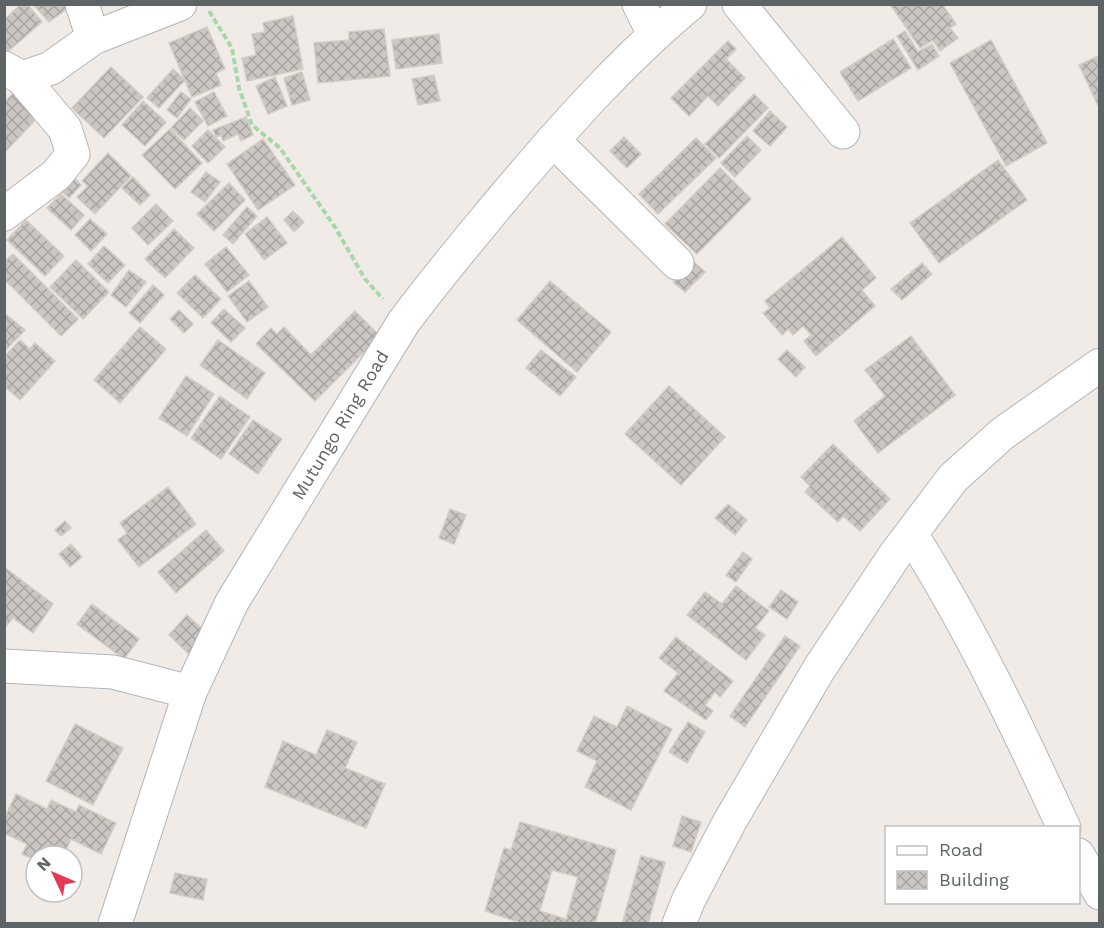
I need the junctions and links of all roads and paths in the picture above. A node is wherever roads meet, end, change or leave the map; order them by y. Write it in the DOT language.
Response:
graph roads {
  1 [pos="82,4"];
  2 [pos="180,4"];
  3 [pos="205,4"];
  4 [pos="639,4"];
  5 [pos="690,4"];
  6 [pos="739,4"];
  7 [pos="654,34"];
  8 [pos="93,38"];
  9 [pos="13,73"];
  10 [pos="843,132"];
  11 [pos="553,140"];
  12 [pos="4,214"];
  13 [pos="676,263"];
  14 [pos="403,323"];
  15 [pos="1100,365"];
  16 [pos="911,534"];
  17 [pos="4,666"];
  18 [pos="190,692"];
  19 [pos="1063,826"];
  20 [pos="1080,858"];
  21 [pos="1100,893"];
  22 [pos="123,922"];
  23 [pos="679,924"];
  1 -- 8 [label="street"];
  2 -- 8 [label="street"];
  3 -- 14 [label="path"];
  4 -- 7 [label="street"];
  5 -- 7 [label="street, Mutungo Ring Road"];
  6 -- 10 [label="street"];
  7 -- 11 [label="street, Mutungo Ring Road"];
  8 -- 9 [label="street"];
  9 -- 12 [label="street"];
  11 -- 13 [label="street"];
  11 -- 14 [label="street, Mutungo Ring Road"];
  14 -- 18 [label="street, Mutungo Ring Road"];
  15 -- 16 [label="street"];
  16 -- 19 [label="street"];
  16 -- 23 [label="street"];
  17 -- 18 [label="street"];
  18 -- 22 [label="street, Mutungo Ring Road"];
  20 -- 21 [label="street"];
}
